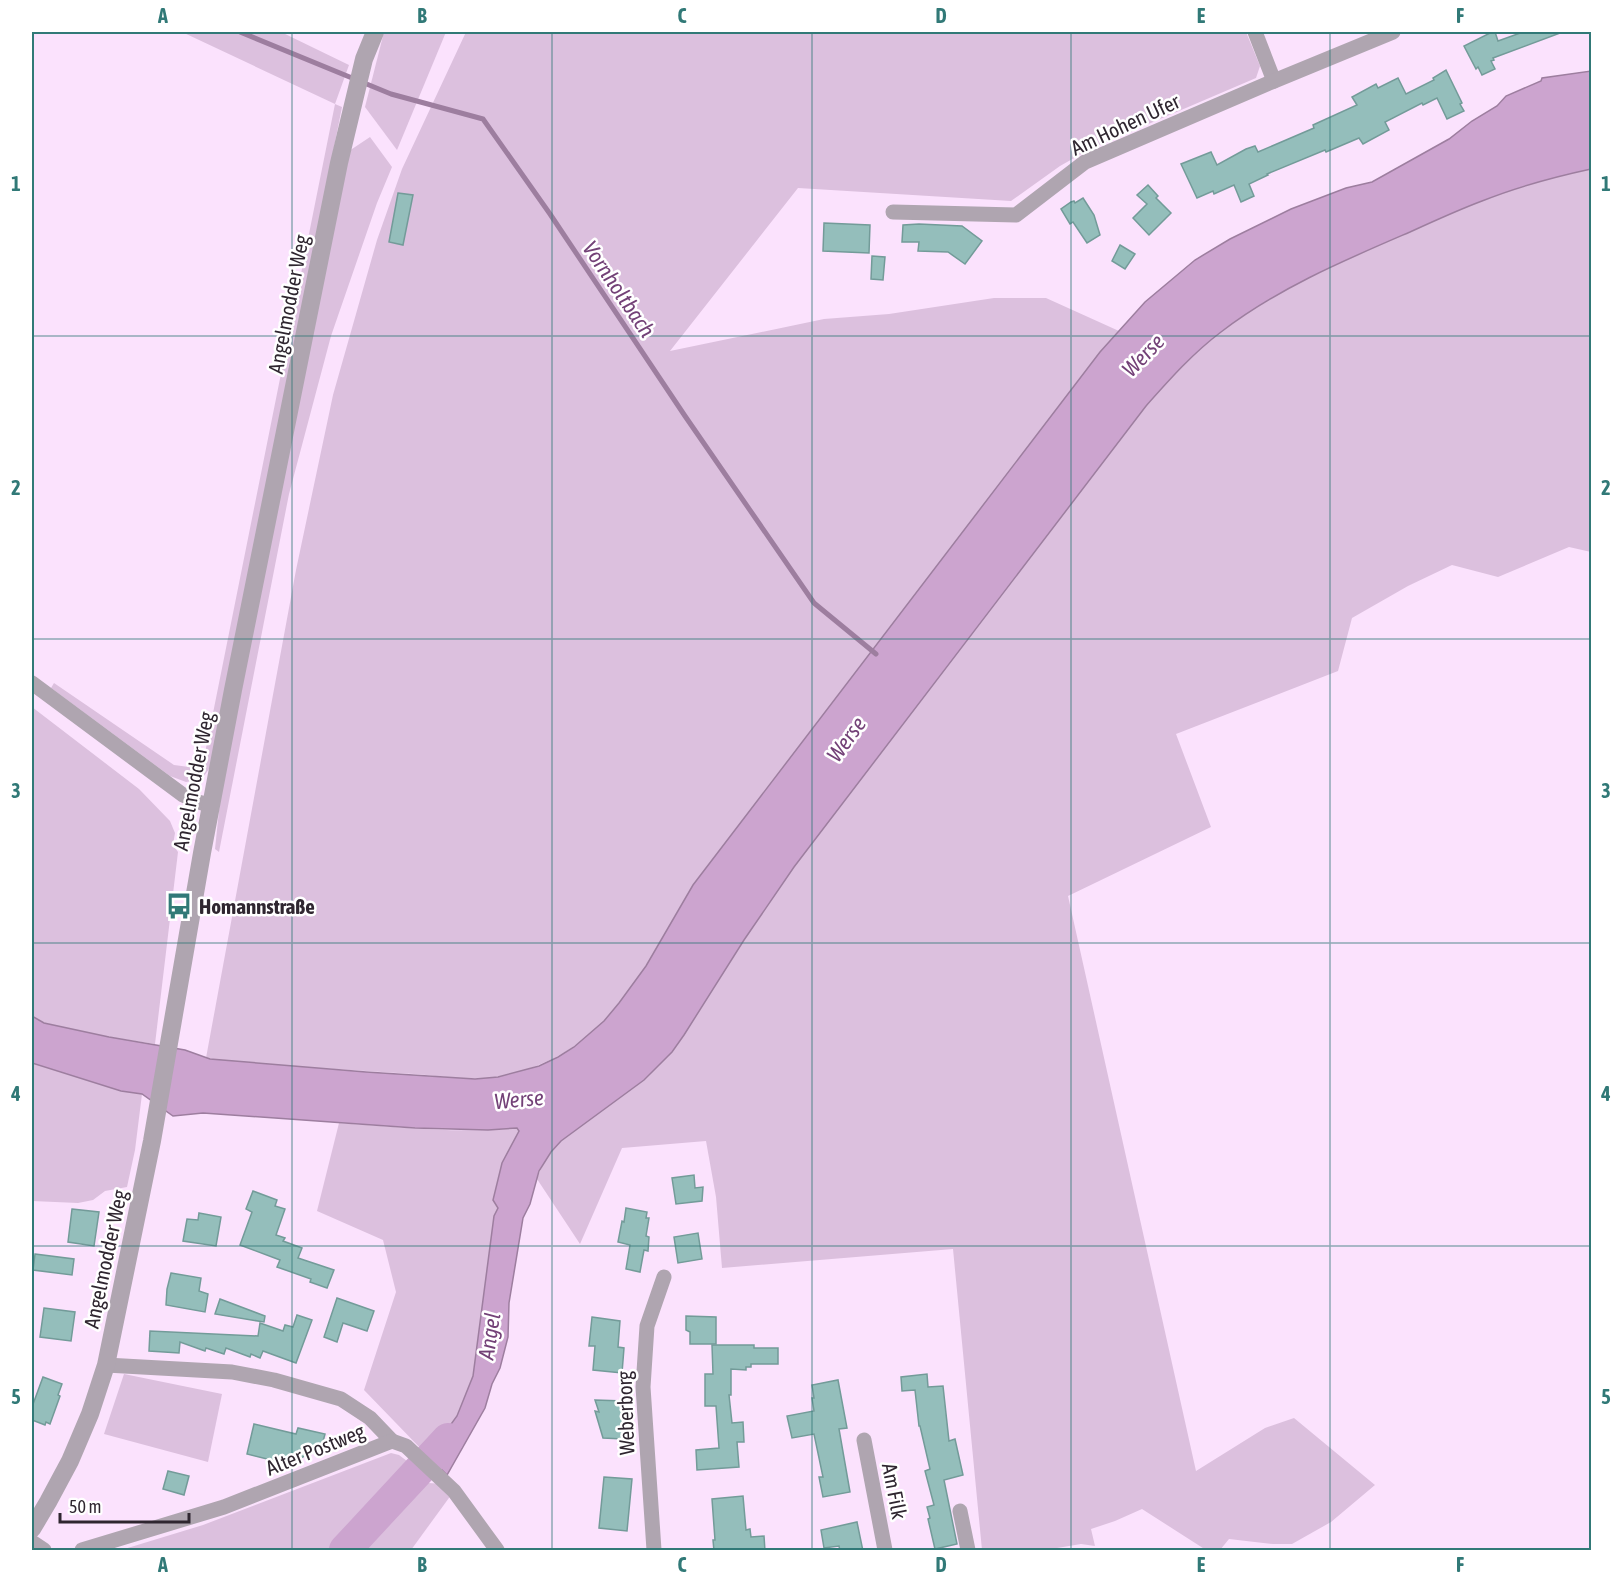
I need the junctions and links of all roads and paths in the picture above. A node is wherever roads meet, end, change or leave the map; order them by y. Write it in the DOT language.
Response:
graph roads {
  1 [pos="375,32"];
  2 [pos="1255,32"];
  3 [pos="1393,32"];
  4 [pos="1274,81"];
  5 [pos="893,212"];
  6 [pos="32,683"];
  7 [pos="210,805"];
  8 [pos="664,1277"];
  9 [pos="106,1365"];
  10 [pos="864,1440"];
  11 [pos="392,1441"];
  12 [pos="960,1511"];
  13 [pos="32,1529"];
  14 [pos="32,1542"];
  15 [pos="44,1551"];
  16 [pos="82,1551"];
  17 [pos="497,1551"];
  18 [pos="654,1551"];
  19 [pos="885,1551"];
  20 [pos="968,1551"];
  1 -- 7 [label="street, Angelmodder Weg"];
  2 -- 4 [label="street"];
  3 -- 4 [label="street, Am Hohen Ufer"];
  4 -- 5 [label="street, Am Hohen Ufer"];
  6 -- 7 [label="street"];
  7 -- 9 [label="street, Angelmodder Weg"];
  8 -- 18 [label="street, Weberborg"];
  9 -- 11 [label="street, Alter Postweg"];
  9 -- 13 [label="street, Angelmodder Weg"];
  10 -- 19 [label="street, Am Filk"];
  11 -- 16 [label="street, Alter Postweg"];
  11 -- 17 [label="street, Alter Postweg"];
  12 -- 20 [label="street"];
  14 -- 15 [label="street"];
}
